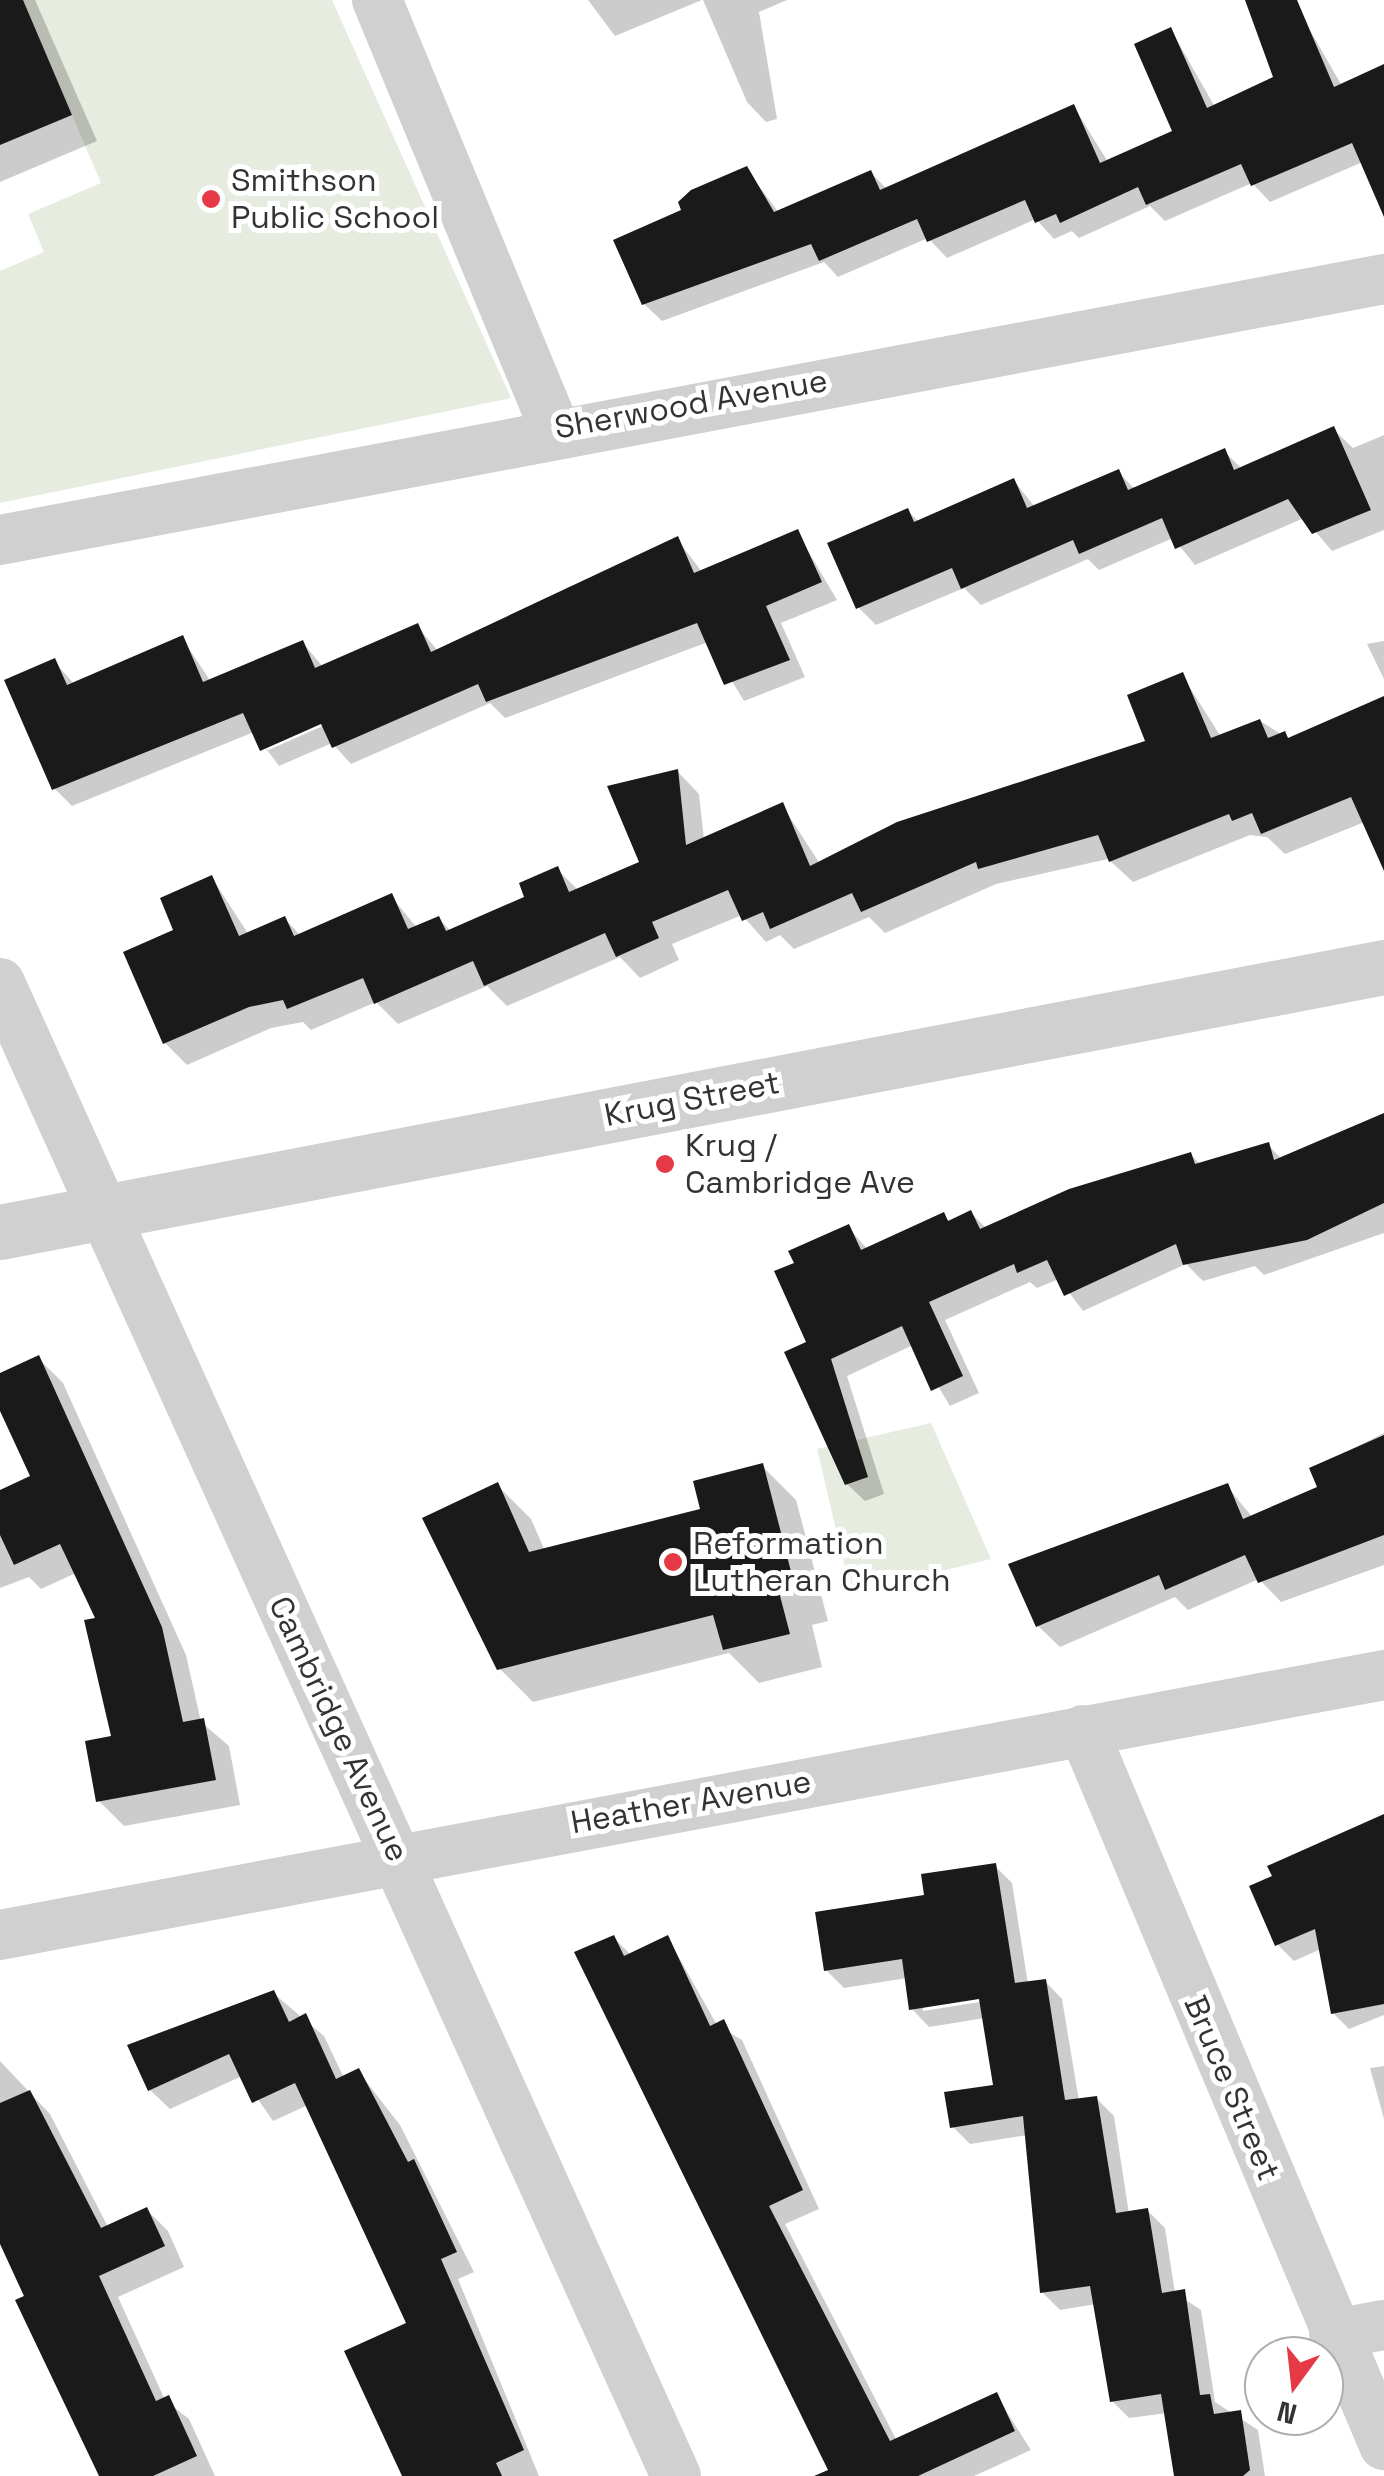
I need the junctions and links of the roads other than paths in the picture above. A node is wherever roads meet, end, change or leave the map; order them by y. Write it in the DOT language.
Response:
graph roads {
  1 [pos="377,0"];
  2 [pos="1384,278"];
  3 [pos="555,429"];
  4 [pos="0,540"];
  5 [pos="1384,967"];
  6 [pos="0,983"];
  7 [pos="102,1212"];
  8 [pos="0,1232"];
  9 [pos="1384,1675"];
  10 [pos="1083,1730"];
  11 [pos="397,1856"];
  12 [pos="0,1935"];
  13 [pos="1384,2325"];
  14 [pos="1334,2334"];
  15 [pos="1384,2446"];
  16 [pos="676,2476"];
  1 -- 3 [label="street"];
  2 -- 3 [label="street, Sherwood Avenue"];
  3 -- 4 [label="street, Sherwood Avenue"];
  5 -- 7 [label="street, Krug Street"];
  6 -- 7 [label="street, Cambridge Avenue"];
  7 -- 8 [label="street, Krug Street"];
  7 -- 11 [label="street, Cambridge Avenue"];
  9 -- 10 [label="street, Heather Avenue"];
  10 -- 11 [label="street, Heather Avenue"];
  10 -- 14 [label="street, Bruce Street"];
  11 -- 12 [label="street, Heather Avenue"];
  11 -- 16 [label="street, Cambridge Avenue"];
  13 -- 14 [label="street"];
  14 -- 15 [label="street, Bruce Street"];
}
